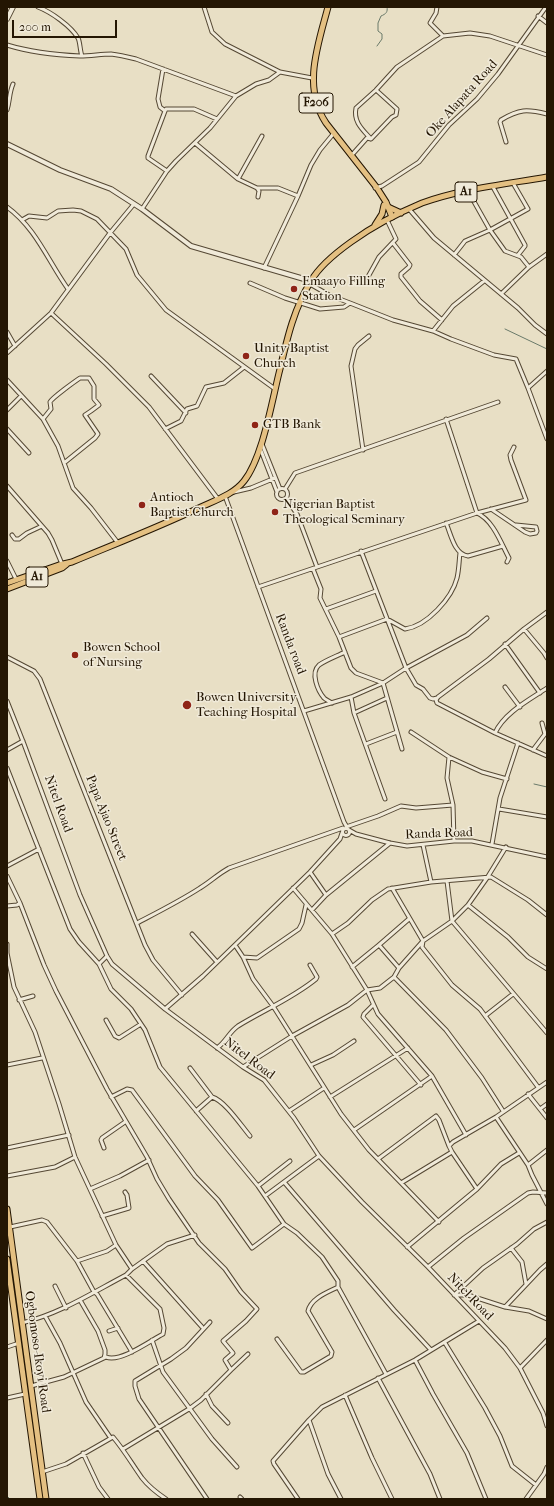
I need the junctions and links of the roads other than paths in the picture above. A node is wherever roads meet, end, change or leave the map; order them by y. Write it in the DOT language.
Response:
graph roads {
  1 [pos="13,7"];
  2 [pos="38,7"];
  3 [pos="204,7"];
  4 [pos="328,7"];
  5 [pos="437,7"];
  6 [pos="546,7"];
  7 [pos="538,16"];
  8 [pos="7,19"];
  9 [pos="547,23"];
  10 [pos="443,36"];
  11 [pos="7,45"];
  12 [pos="519,47"];
  13 [pos="547,55"];
  14 [pos="82,56"];
  15 [pos="163,69"];
  16 [pos="280,72"];
  17 [pos="312,78"];
  18 [pos="13,84"];
  19 [pos="376,90"];
  20 [pos="236,96"];
  21 [pos="7,110"];
  22 [pos="165,111"];
  23 [pos="547,114"];
  24 [pos="217,119"];
  25 [pos="334,133"];
  26 [pos="262,136"];
  27 [pos="371,139"];
  28 [pos="506,142"];
  29 [pos="195,143"];
  30 [pos="7,144"];
  31 [pos="351,156"];
  32 [pos="168,170"];
  33 [pos="547,177"];
  34 [pos="238,179"];
  35 [pos="513,183"];
  36 [pos="374,186"];
  37 [pos="493,187"];
  38 [pos="257,188"];
  39 [pos="468,192"];
  40 [pos="298,196"];
  41 [pos="258,197"];
  42 [pos="134,204"];
  43 [pos="386,206"];
  44 [pos="7,207"];
  45 [pos="409,209"];
  46 [pos="142,210"];
  47 [pos="401,213"];
  48 [pos="511,218"];
  49 [pos="389,219"];
  50 [pos="22,220"];
  51 [pos="373,228"];
  52 [pos="490,230"];
  53 [pos="110,233"];
  54 [pos="393,242"];
  55 [pos="547,254"];
  56 [pos="454,255"];
  57 [pos="518,255"];
  58 [pos="529,267"];
  59 [pos="264,268"];
  60 [pos="369,274"];
  61 [pos="484,281"];
  62 [pos="310,282"];
  63 [pos="250,283"];
  64 [pos="68,289"];
  65 [pos="500,294"];
  66 [pos="300,302"];
  67 [pos="350,303"];
  68 [pos="51,313"];
  69 [pos="442,320"];
  70 [pos="433,331"];
  71 [pos="7,332"];
  72 [pos="547,333"];
  73 [pos="369,336"];
  74 [pos="15,346"];
  75 [pos="7,353"];
  76 [pos="243,368"];
  77 [pos="547,371"];
  78 [pos="151,376"];
  79 [pos="7,380"];
  80 [pos="528,388"];
  81 [pos="275,390"];
  82 [pos="21,396"];
  83 [pos="498,402"];
  84 [pos="7,410"];
  85 [pos="186,413"];
  86 [pos="43,419"];
  87 [pos="446,419"];
  88 [pos="7,429"];
  89 [pos="165,429"];
  90 [pos="547,438"];
  91 [pos="261,446"];
  92 [pos="514,446"];
  93 [pos="363,450"];
  94 [pos="29,453"];
  95 [pos="64,464"];
  96 [pos="273,479"];
  97 [pos="7,486"];
  98 [pos="285,489"];
  99 [pos="278,490"];
  100 [pos="227,495"];
  101 [pos="286,498"];
  102 [pos="218,499"];
  103 [pos="491,510"];
  104 [pos="477,513"];
  105 [pos="446,523"];
  106 [pos="516,525"];
  107 [pos="42,526"];
  108 [pos="12,535"];
  109 [pos="118,543"];
  110 [pos="503,546"];
  111 [pos="361,551"];
  112 [pos="460,553"];
  113 [pos="7,561"];
  114 [pos="507,562"];
  115 [pos="64,565"];
  116 [pos="315,568"];
  117 [pos="16,579"];
  118 [pos="7,583"];
  119 [pos="258,587"];
  120 [pos="7,589"];
  121 [pos="376,591"];
  122 [pos="326,609"];
  123 [pos="547,612"];
  124 [pos="487,618"];
  125 [pos="387,619"];
  126 [pos="524,629"];
  127 [pos="339,637"];
  128 [pos="505,644"];
  129 [pos="345,652"];
  130 [pos="7,657"];
  131 [pos="547,658"];
  132 [pos="406,668"];
  133 [pos="383,683"];
  134 [pos="505,687"];
  135 [pos="547,688"];
  136 [pos="540,693"];
  137 [pos="351,697"];
  138 [pos="438,697"];
  139 [pos="387,698"];
  140 [pos="7,701"];
  141 [pos="332,703"];
  142 [pos="520,706"];
  143 [pos="304,711"];
  144 [pos="354,713"];
  145 [pos="542,723"];
  146 [pos="397,732"];
  147 [pos="411,732"];
  148 [pos="495,733"];
  149 [pos="23,741"];
  150 [pos="518,743"];
  151 [pos="366,744"];
  152 [pos="402,749"];
  153 [pos="7,750"];
  154 [pos="533,750"];
  155 [pos="547,756"];
  156 [pos="449,757"];
  157 [pos="7,768"];
  158 [pos="507,779"];
  159 [pos="385,799"];
  160 [pos="453,805"];
  161 [pos="499,809"];
  162 [pos="547,817"];
  163 [pos="346,831"];
  164 [pos="454,841"];
  165 [pos="390,843"];
  166 [pos="492,844"];
  167 [pos="423,845"];
  168 [pos="506,847"];
  169 [pos="39,849"];
  170 [pos="547,857"];
  171 [pos="7,866"];
  172 [pos="310,872"];
  173 [pos="7,876"];
  174 [pos="487,878"];
  175 [pos="447,881"];
  176 [pos="431,882"];
  177 [pos="293,888"];
  178 [pos="392,888"];
  179 [pos="326,895"];
  180 [pos="20,902"];
  181 [pos="306,905"];
  182 [pos="468,905"];
  183 [pos="7,906"];
  184 [pos="312,910"];
  185 [pos="547,915"];
  186 [pos="409,919"];
  187 [pos="452,921"];
  188 [pos="137,923"];
  189 [pos="192,934"];
  190 [pos="332,934"];
  191 [pos="423,942"];
  192 [pos="7,944"];
  193 [pos="235,945"];
  194 [pos="379,945"];
  195 [pos="107,956"];
  196 [pos="243,957"];
  197 [pos="217,962"];
  198 [pos="99,964"];
  199 [pos="310,965"];
  200 [pos="352,967"];
  201 [pos="399,968"];
  202 [pos="547,969"];
  203 [pos="394,977"];
  204 [pos="367,990"];
  205 [pos="513,994"];
  206 [pos="182,995"];
  207 [pos="32,996"];
  208 [pos="19,1000"];
  209 [pos="373,1005"];
  210 [pos="274,1006"];
  211 [pos="165,1009"];
  212 [pos="485,1016"];
  213 [pos="106,1020"];
  214 [pos="141,1024"];
  215 [pos="547,1033"];
  216 [pos="292,1036"];
  217 [pos="354,1041"];
  218 [pos="217,1048"];
  219 [pos="408,1048"];
  220 [pos="396,1056"];
  221 [pos="42,1058"];
  222 [pos="7,1065"];
  223 [pos="311,1065"];
  224 [pos="243,1067"];
  225 [pos="190,1068"];
  226 [pos="432,1076"];
  227 [pos="547,1082"];
  228 [pos="420,1085"];
  229 [pos="538,1087"];
  230 [pos="324,1088"];
  231 [pos="528,1094"];
  232 [pos="212,1096"];
  233 [pos="111,1097"];
  234 [pos="330,1098"];
  235 [pos="547,1104"];
  236 [pos="540,1109"];
  237 [pos="196,1111"];
  238 [pos="289,1111"];
  239 [pos="504,1111"];
  240 [pos="496,1117"];
  241 [pos="547,1118"];
  242 [pos="125,1122"];
  243 [pos="354,1130"];
  244 [pos="69,1135"];
  245 [pos="466,1135"];
  246 [pos="250,1136"];
  247 [pos="449,1146"];
  248 [pos="7,1148"];
  249 [pos="104,1148"];
  250 [pos="547,1150"];
  251 [pos="452,1152"];
  252 [pos="519,1153"];
  253 [pos="319,1156"];
  254 [pos="75,1157"];
  255 [pos="378,1159"];
  256 [pos="149,1160"];
  257 [pos="290,1161"];
  258 [pos="528,1164"];
  259 [pos="7,1176"];
  260 [pos="284,1182"];
  261 [pos="401,1183"];
  262 [pos="258,1186"];
  263 [pos="90,1189"];
  264 [pos="477,1190"];
  265 [pos="125,1192"];
  266 [pos="542,1193"];
  267 [pos="547,1193"];
  268 [pos="265,1196"];
  269 [pos="547,1204"];
  270 [pos="7,1209"];
  271 [pos="102,1216"];
  272 [pos="439,1222"];
  273 [pos="547,1222"];
  274 [pos="284,1224"];
  275 [pos="10,1227"];
  276 [pos="195,1235"];
  277 [pos="116,1246"];
  278 [pos="407,1247"];
  279 [pos="511,1248"];
  280 [pos="7,1259"];
  281 [pos="77,1261"];
  282 [pos="143,1261"];
  283 [pos="547,1264"];
  284 [pos="428,1267"];
  285 [pos="132,1269"];
  286 [pos="126,1275"];
  287 [pos="526,1284"];
  288 [pos="55,1286"];
  289 [pos="338,1287"];
  290 [pos="94,1292"];
  291 [pos="454,1295"];
  292 [pos="80,1300"];
  293 [pos="505,1307"];
  294 [pos="66,1308"];
  295 [pos="45,1316"];
  296 [pos="547,1319"];
  297 [pos="479,1321"];
  298 [pos="210,1322"];
  299 [pos="22,1323"];
  300 [pos="16,1324"];
  301 [pos="202,1327"];
  302 [pos="118,1328"];
  303 [pos="109,1332"];
  304 [pos="277,1339"];
  305 [pos="152,1340"];
  306 [pos="547,1340"];
  307 [pos="19,1343"];
  308 [pos="445,1343"];
  309 [pos="7,1347"];
  310 [pos="431,1350"];
  311 [pos="132,1352"];
  312 [pos="248,1354"];
  313 [pos="104,1358"];
  314 [pos="416,1360"];
  315 [pos="161,1366"];
  316 [pos="520,1368"];
  317 [pos="231,1370"];
  318 [pos="74,1372"];
  319 [pos="386,1374"];
  320 [pos="378,1378"];
  321 [pos="32,1386"];
  322 [pos="25,1394"];
  323 [pos="206,1394"];
  324 [pos="345,1395"];
  325 [pos="7,1398"];
  326 [pos="189,1409"];
  327 [pos="547,1412"];
  328 [pos="543,1413"];
  329 [pos="309,1420"];
  330 [pos="228,1423"];
  331 [pos="547,1426"];
  332 [pos="158,1429"];
  333 [pos="110,1437"];
  334 [pos="123,1449"];
  335 [pos="83,1453"];
  336 [pos="237,1467"];
  337 [pos="547,1467"];
  338 [pos="42,1472"];
  339 [pos="536,1485"];
  340 [pos="40,1499"];
  341 [pos="46,1499"];
  342 [pos="108,1499"];
  343 [pos="166,1499"];
  344 [pos="207,1499"];
  345 [pos="298,1499"];
  346 [pos="341,1499"];
  347 [pos="392,1499"];
  348 [pos="440,1499"];
  349 [pos="486,1499"];
  350 [pos="526,1499"];
  1 -- 8 [label="street"];
  2 -- 14 [label="street"];
  3 -- 16 [label="street"];
  4 -- 17 [label="main road, F206"];
  5 -- 10 [label="street"];
  6 -- 7 [label="street, Oke Alapata Road"];
  7 -- 9 [label="street"];
  7 -- 12 [label="street, Oke Alapata Road"];
  10 -- 12 [label="street"];
  10 -- 19 [label="street"];
  11 -- 14 [label="street"];
  12 -- 13 [label="street"];
  12 -- 36 [label="street, Oke Alapata Road"];
  14 -- 15 [label="street"];
  15 -- 20 [label="street"];
  15 -- 22 [label="street"];
  16 -- 17 [label="street"];
  16 -- 20 [label="street"];
  17 -- 25 [label="main road, F206"];
  18 -- 21 [label="street"];
  19 -- 27 [label="street"];
  19 -- 27 [label="street"];
  20 -- 24 [label="street"];
  22 -- 24 [label="street"];
  22 -- 32 [label="street"];
  23 -- 28 [label="street"];
  24 -- 29 [label="street"];
  25 -- 31 [label="main road, F206"];
  25 -- 40 [label="street"];
  26 -- 34 [label="street"];
  27 -- 31 [label="street"];
  29 -- 32 [label="street"];
  29 -- 34 [label="street"];
  30 -- 42 [label="street"];
  31 -- 36 [label="main road, F206"];
  32 -- 46 [label="street"];
  33 -- 35 [label="main road, A1"];
  34 -- 38 [label="street"];
  35 -- 37 [label="main road, A1"];
  35 -- 48 [label="street"];
  36 -- 43 [label="main road, F206"];
  37 -- 39 [label="main road, A1"];
  37 -- 48 [label="street"];
  38 -- 40 [label="street"];
  38 -- 41 [label="street"];
  39 -- 45 [label="main road, A1"];
  39 -- 52 [label="street"];
  40 -- 59 [label="street"];
  42 -- 46 [label="street"];
  42 -- 53 [label="street"];
  43 -- 47 [label="main road"];
  43 -- 49 [label="main road, F206"];
  43 -- 51 [label="main road"];
  44 -- 50 [label="street"];
  45 -- 47 [label="main road, A1"];
  45 -- 56 [label="street"];
  46 -- 59 [label="street"];
  47 -- 49 [label="main road, A1"];
  48 -- 52 [label="street"];
  48 -- 57 [label="street"];
  49 -- 51 [label="main road, A1"];
  49 -- 54 [label="street"];
  50 -- 53 [label="street"];
  50 -- 64 [label="street"];
  51 -- 62 [label="main road, A1"];
  52 -- 56 [label="street"];
  52 -- 57 [label="street"];
  53 -- 64 [label="street"];
  53 -- 76 [label="street"];
  54 -- 60 [label="street"];
  54 -- 69 [label="street"];
  55 -- 58 [label="street"];
  56 -- 61 [label="street"];
  57 -- 58 [label="street"];
  58 -- 65 [label="street"];
  59 -- 62 [label="street"];
  61 -- 65 [label="street"];
  61 -- 69 [label="street"];
  62 -- 66 [label="main road, A1"];
  62 -- 67 [label="street"];
  63 -- 66 [label="street"];
  64 -- 68 [label="street"];
  65 -- 72 [label="street"];
  66 -- 67 [label="street"];
  66 -- 81 [label="main road, A1"];
  67 -- 70 [label="street"];
  68 -- 74 [label="street"];
  68 -- 89 [label="street"];
  69 -- 70 [label="street"];
  70 -- 80 [label="street"];
  71 -- 74 [label="street"];
  73 -- 93 [label="street"];
  74 -- 75 [label="street"];
  76 -- 81 [label="street"];
  76 -- 85 [label="street"];
  77 -- 80 [label="street"];
  78 -- 85 [label="street"];
  79 -- 82 [label="street"];
  80 -- 90 [label="street"];
  81 -- 91 [label="main road, A1"];
  82 -- 84 [label="street"];
  82 -- 86 [label="street"];
  83 -- 87 [label="street"];
  85 -- 89 [label="street"];
  86 -- 95 [label="street"];
  86 -- 95 [label="street"];
  87 -- 93 [label="street"];
  87 -- 104 [label="street"];
  88 -- 94 [label="street"];
  89 -- 102 [label="street"];
  91 -- 96 [label="street"];
  91 -- 100 [label="main road, A1"];
  92 -- 103 [label="street"];
  93 -- 98 [label="street"];
  95 -- 109 [label="street"];
  96 -- 99 [label="street"];
  96 -- 100 [label="street"];
  97 -- 107 [label="street"];
  98 -- 99 [label="street"];
  98 -- 101 [label="street"];
  99 -- 101 [label="street"];
  100 -- 102 [label="main road, A1"];
  100 -- 119 [label="street, Randa road"];
  101 -- 116 [label="street"];
  102 -- 109 [label="main road, A1"];
  103 -- 104 [label="street"];
  103 -- 106 [label="street"];
  104 -- 105 [label="street"];
  104 -- 110 [label="street"];
  105 -- 111 [label="street"];
  105 -- 112 [label="street"];
  106 -- 106 [label="street"];
  107 -- 108 [label="street"];
  107 -- 115 [label="street"];
  109 -- 115 [label="main road, A1"];
  110 -- 112 [label="street"];
  110 -- 114 [label="street"];
  111 -- 116 [label="street"];
  111 -- 121 [label="street"];
  112 -- 125 [label="street"];
  113 -- 117 [label="street"];
  115 -- 117 [label="main road, A1"];
  115 -- 120 [label="main road, A1"];
  116 -- 119 [label="street"];
  116 -- 122 [label="street"];
  117 -- 118 [label="main road, A1"];
  119 -- 143 [label="street, Randa road"];
  121 -- 122 [label="street"];
  121 -- 125 [label="street"];
  122 -- 127 [label="street"];
  123 -- 126 [label="street"];
  124 -- 132 [label="street"];
  125 -- 127 [label="street"];
  125 -- 132 [label="street"];
  126 -- 128 [label="street"];
  126 -- 131 [label="street"];
  127 -- 129 [label="street"];
  128 -- 136 [label="street"];
  128 -- 138 [label="street"];
  129 -- 133 [label="street"];
  129 -- 141 [label="street"];
  130 -- 188 [label="street, Papa Ajao Street"];
  132 -- 133 [label="street"];
  132 -- 138 [label="street"];
  133 -- 137 [label="street"];
  133 -- 139 [label="street"];
  134 -- 142 [label="street"];
  135 -- 136 [label="street"];
  136 -- 142 [label="street"];
  137 -- 141 [label="street"];
  137 -- 144 [label="street"];
  138 -- 148 [label="street"];
  139 -- 144 [label="street"];
  139 -- 146 [label="street"];
  140 -- 149 [label="street, Nitel Road"];
  141 -- 143 [label="street"];
  142 -- 148 [label="street"];
  143 -- 163 [label="street, Randa road"];
  144 -- 151 [label="street"];
  145 -- 154 [label="street"];
  146 -- 151 [label="street"];
  146 -- 152 [label="street"];
  147 -- 156 [label="street"];
  148 -- 150 [label="street"];
  149 -- 153 [label="street"];
  149 -- 195 [label="street, Nitel Road"];
  150 -- 154 [label="street"];
  150 -- 158 [label="street"];
  151 -- 159 [label="street"];
  154 -- 155 [label="street"];
  156 -- 158 [label="street"];
  156 -- 160 [label="street"];
  157 -- 169 [label="street"];
  158 -- 161 [label="street"];
  160 -- 163 [label="street"];
  160 -- 164 [label="street"];
  161 -- 162 [label="street"];
  161 -- 166 [label="street"];
  163 -- 165 [label="street, Randa Road"];
  163 -- 172 [label="street"];
  163 -- 188 [label="street"];
  164 -- 166 [label="street, Randa Road"];
  164 -- 167 [label="street, Randa Road"];
  165 -- 167 [label="street, Randa Road"];
  165 -- 179 [label="street"];
  166 -- 168 [label="street, Randa Road"];
  167 -- 176 [label="street"];
  168 -- 170 [label="street, Randa Road"];
  168 -- 174 [label="street"];
  169 -- 171 [label="street"];
  169 -- 198 [label="street"];
  172 -- 177 [label="street"];
  172 -- 179 [label="street"];
  173 -- 180 [label="street"];
  174 -- 175 [label="street"];
  174 -- 182 [label="street"];
  174 -- 185 [label="street"];
  175 -- 176 [label="street"];
  175 -- 187 [label="street"];
  176 -- 178 [label="street"];
  177 -- 181 [label="street"];
  177 -- 193 [label="street"];
  178 -- 186 [label="street"];
  178 -- 190 [label="street"];
  179 -- 184 [label="street"];
  180 -- 183 [label="street"];
  180 -- 233 [label="street"];
  181 -- 184 [label="street"];
  181 -- 196 [label="street"];
  182 -- 187 [label="street"];
  182 -- 202 [label="street"];
  184 -- 190 [label="street"];
  186 -- 191 [label="street"];
  186 -- 194 [label="street"];
  187 -- 191 [label="street"];
  187 -- 205 [label="street"];
  188 -- 206 [label="street, Papa Ajao Street"];
  189 -- 197 [label="street"];
  190 -- 200 [label="street"];
  191 -- 201 [label="street"];
  191 -- 212 [label="street"];
  192 -- 208 [label="street"];
  193 -- 196 [label="street"];
  193 -- 197 [label="street"];
  194 -- 200 [label="street"];
  194 -- 201 [label="street"];
  195 -- 198 [label="street"];
  195 -- 211 [label="street, Nitel Road"];
  196 -- 210 [label="street"];
  197 -- 206 [label="street"];
  198 -- 214 [label="street"];
  199 -- 210 [label="street"];
  200 -- 204 [label="street"];
  201 -- 203 [label="street"];
  203 -- 204 [label="street"];
  203 -- 239 [label="street"];
  204 -- 209 [label="street"];
  204 -- 216 [label="street"];
  205 -- 212 [label="street"];
  205 -- 215 [label="street"];
  206 -- 211 [label="street"];
  207 -- 208 [label="street"];
  208 -- 221 [label="street"];
  209 -- 219 [label="street"];
  209 -- 220 [label="street"];
  210 -- 216 [label="street"];
  210 -- 218 [label="street"];
  211 -- 218 [label="street, Nitel Road"];
  212 -- 229 [label="street"];
  213 -- 214 [label="street"];
  214 -- 237 [label="street"];
  216 -- 223 [label="street"];
  216 -- 224 [label="street"];
  217 -- 223 [label="street"];
  218 -- 224 [label="street, Nitel Road"];
  219 -- 220 [label="street"];
  219 -- 226 [label="street"];
  220 -- 228 [label="street"];
  220 -- 234 [label="street"];
  221 -- 222 [label="street"];
  221 -- 244 [label="street"];
  223 -- 230 [label="street"];
  224 -- 238 [label="street, Nitel Road"];
  225 -- 232 [label="street"];
  226 -- 228 [label="street"];
  226 -- 245 [label="street"];
  227 -- 229 [label="street"];
  228 -- 243 [label="street"];
  229 -- 231 [label="street"];
  230 -- 234 [label="street"];
  230 -- 238 [label="street"];
  231 -- 236 [label="street"];
  231 -- 239 [label="street"];
  232 -- 237 [label="street"];
  232 -- 246 [label="street"];
  233 -- 242 [label="street"];
  233 -- 274 [label="street"];
  234 -- 243 [label="street"];
  235 -- 236 [label="street"];
  236 -- 241 [label="street"];
  237 -- 262 [label="street"];
  238 -- 253 [label="street, Nitel Road"];
  239 -- 240 [label="street"];
  240 -- 245 [label="street"];
  240 -- 252 [label="street"];
  242 -- 249 [label="street"];
  242 -- 256 [label="street"];
  243 -- 255 [label="street"];
  244 -- 248 [label="street"];
  244 -- 254 [label="street"];
  245 -- 247 [label="street"];
  247 -- 251 [label="street"];
  247 -- 255 [label="street"];
  250 -- 258 [label="street"];
  251 -- 261 [label="street"];
  251 -- 264 [label="street"];
  252 -- 258 [label="street"];
  252 -- 264 [label="street"];
  253 -- 260 [label="street"];
  253 -- 278 [label="street, Nitel Road"];
  254 -- 259 [label="street"];
  254 -- 263 [label="street"];
  255 -- 261 [label="street"];
  256 -- 263 [label="street"];
  256 -- 276 [label="street"];
  257 -- 262 [label="street"];
  258 -- 266 [label="street"];
  260 -- 268 [label="street"];
  260 -- 310 [label="street"];
  261 -- 272 [label="street"];
  262 -- 268 [label="street"];
  263 -- 271 [label="street"];
  264 -- 272 [label="street"];
  265 -- 271 [label="street"];
  266 -- 267 [label="street"];
  266 -- 269 [label="street"];
  266 -- 284 [label="street"];
  268 -- 274 [label="street"];
  270 -- 275 [label="main road, Ogbomoso-Ikoyi Road"];
  271 -- 277 [label="street"];
  272 -- 278 [label="street"];
  273 -- 279 [label="street"];
  274 -- 289 [label="street"];
  275 -- 281 [label="street"];
  275 -- 299 [label="main road, Ogbomoso-Ikoyi Road"];
  276 -- 282 [label="street"];
  276 -- 317 [label="street"];
  277 -- 281 [label="street"];
  277 -- 285 [label="street"];
  278 -- 284 [label="street, Nitel Road"];
  279 -- 287 [label="street"];
  279 -- 291 [label="street"];
  280 -- 300 [label="main road, Ogbomoso-Ikoyi Road"];
  281 -- 290 [label="street"];
  282 -- 285 [label="street"];
  282 -- 301 [label="street"];
  283 -- 287 [label="street"];
  284 -- 291 [label="street, Nitel Road"];
  285 -- 286 [label="street"];
  286 -- 290 [label="street"];
  286 -- 305 [label="street"];
  287 -- 293 [label="street"];
  288 -- 294 [label="street"];
  289 -- 304 [label="street"];
  289 -- 319 [label="street"];
  290 -- 292 [label="street"];
  290 -- 302 [label="street"];
  291 -- 293 [label="street"];
  291 -- 297 [label="street, Nitel Road"];
  292 -- 294 [label="street"];
  292 -- 313 [label="street"];
  293 -- 296 [label="street"];
  294 -- 295 [label="street"];
  295 -- 299 [label="street"];
  295 -- 318 [label="street"];
  297 -- 308 [label="street"];
  297 -- 316 [label="street, Nitel Road"];
  298 -- 315 [label="street"];
  299 -- 300 [label="street"];
  299 -- 321 [label="main road, Ogbomoso-Ikoyi Road"];
  300 -- 307 [label="main road, Ogbomoso-Ikoyi Road"];
  302 -- 303 [label="street"];
  302 -- 311 [label="street"];
  305 -- 311 [label="street"];
  305 -- 315 [label="street"];
  306 -- 316 [label="street"];
  307 -- 309 [label="street"];
  307 -- 322 [label="main road, Ogbomoso-Ikoyi Road"];
  308 -- 310 [label="street"];
  308 -- 339 [label="street"];
  310 -- 314 [label="street"];
  311 -- 313 [label="street"];
  312 -- 317 [label="street"];
  313 -- 318 [label="street"];
  314 -- 319 [label="street"];
  314 -- 349 [label="street"];
  315 -- 326 [label="street"];
  315 -- 332 [label="street"];
  316 -- 328 [label="street, Nitel Road"];
  317 -- 323 [label="street"];
  318 -- 321 [label="street"];
  318 -- 333 [label="street"];
  319 -- 320 [label="street"];
  320 -- 324 [label="street"];
  320 -- 348 [label="street"];
  321 -- 338 [label="main road, Ogbomoso-Ikoyi Road"];
  322 -- 325 [label="street"];
  322 -- 340 [label="main road, Ogbomoso-Ikoyi Road"];
  323 -- 326 [label="street"];
  323 -- 330 [label="street"];
  324 -- 329 [label="street"];
  324 -- 347 [label="street"];
  326 -- 332 [label="street"];
  326 -- 336 [label="street"];
  327 -- 328 [label="street"];
  328 -- 331 [label="street, Nitel Road"];
  329 -- 345 [label="street"];
  329 -- 346 [label="street"];
  332 -- 334 [label="street"];
  332 -- 344 [label="street"];
  333 -- 334 [label="street"];
  333 -- 335 [label="street"];
  334 -- 343 [label="street"];
  335 -- 338 [label="street"];
  335 -- 342 [label="street"];
  337 -- 339 [label="street"];
  338 -- 341 [label="main road, Ogbomoso-Ikoyi Road"];
  339 -- 350 [label="street"];
}
